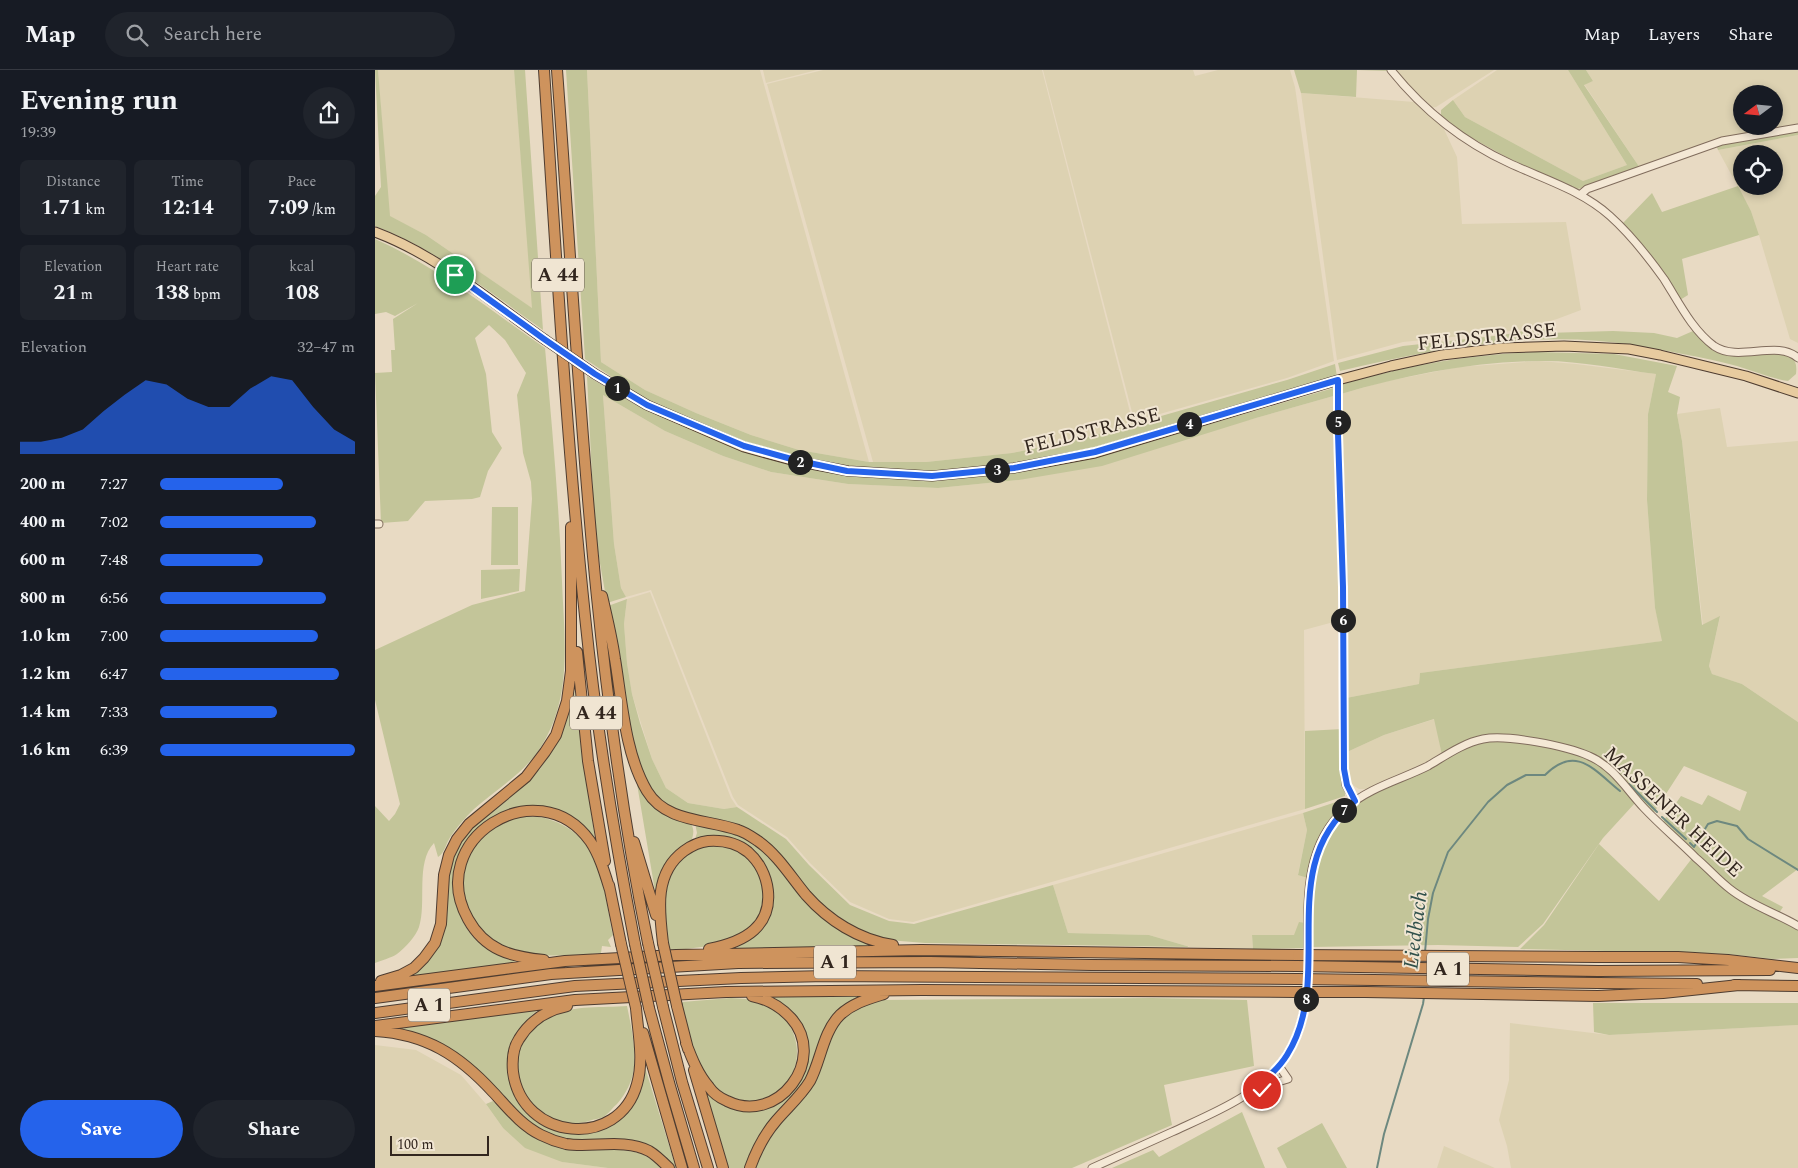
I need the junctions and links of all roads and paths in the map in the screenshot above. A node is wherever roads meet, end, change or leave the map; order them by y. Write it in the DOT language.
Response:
graph roads {
  1 [pos="543,70"];
  2 [pos="557,70"];
  3 [pos="1391,70"];
  4 [pos="1798,128"];
  5 [pos="1580,195"];
  6 [pos="375,232"];
  7 [pos="1798,358"];
  8 [pos="1338,380"];
  9 [pos="1798,393"];
  10 [pos="572,480"];
  11 [pos="589,536"];
  12 [pos="571,594"];
  13 [pos="1355,801"];
  14 [pos="623,805"];
  15 [pos="610,890"];
  16 [pos="1798,926"];
  17 [pos="663,943"];
  18 [pos="921,950"];
  19 [pos="677,955"];
  20 [pos="565,961"];
  21 [pos="1798,969"];
  22 [pos="375,985"];
  23 [pos="1739,985"];
  24 [pos="1798,986"];
  25 [pos="922,990"];
  26 [pos="726,992"];
  27 [pos="375,998"];
  28 [pos="615,999"];
  29 [pos="636,1008"];
  30 [pos="375,1013"];
  31 [pos="375,1026"];
  32 [pos="375,1031"];
  33 [pos="686,1043"];
  34 [pos="1279,1066"];
  35 [pos="1255,1088"];
  36 [pos="669,1168"];
  37 [pos="682,1168"];
  38 [pos="694,1168"];
  39 [pos="708,1168"];
  40 [pos="723,1168"];
  41 [pos="750,1168"];
  42 [pos="1092,1168"];
  1 -- 10 [label="highway, A 44"];
  2 -- 11 [label="highway, A 44"];
  3 -- 5 [label="street"];
  4 -- 5 [label="street"];
  5 -- 7 [label="street"];
  6 -- 8 [label="main road, FELDSTRASSE, bridge"];
  8 -- 9 [label="main road, FELDSTRASSE"];
  8 -- 13 [label="street"];
  10 -- 12 [label="highway"];
  10 -- 38 [label="highway, A 44, bridge"];
  11 -- 14 [label="highway, A 44"];
  11 -- 18 [label="highway"];
  12 -- 15 [label="highway"];
  12 -- 22 [label="highway"];
  13 -- 16 [label="street, MASSENER HEIDE"];
  13 -- 34 [label="street, MASSENER HEIDE"];
  14 -- 17 [label="highway"];
  14 -- 39 [label="highway, A 44, bridge"];
  15 -- 20 [label="highway"];
  15 -- 29 [label="highway, bridge"];
  17 -- 19 [label="highway"];
  17 -- 33 [label="highway, bridge"];
  18 -- 19 [label="highway"];
  18 -- 21 [label="highway, bridge"];
  19 -- 20 [label="highway"];
  20 -- 22 [label="highway"];
  21 -- 27 [label="highway, A 1, bridge"];
  23 -- 24 [label="highway, A 1"];
  23 -- 25 [label="highway, bridge"];
  23 -- 30 [label="highway, A 1, bridge"];
  25 -- 26 [label="highway"];
  25 -- 41 [label="highway"];
  26 -- 28 [label="highway"];
  26 -- 33 [label="highway"];
  28 -- 29 [label="highway"];
  28 -- 31 [label="highway"];
  29 -- 37 [label="highway"];
  32 -- 36 [label="highway"];
  33 -- 40 [label="highway"];
  34 -- 35 [label="street, MASSENER HEIDE"];
  34 -- 35 [label="street, MASSENER HEIDE"];
  35 -- 42 [label="street, MASSENER HEIDE"];
}
